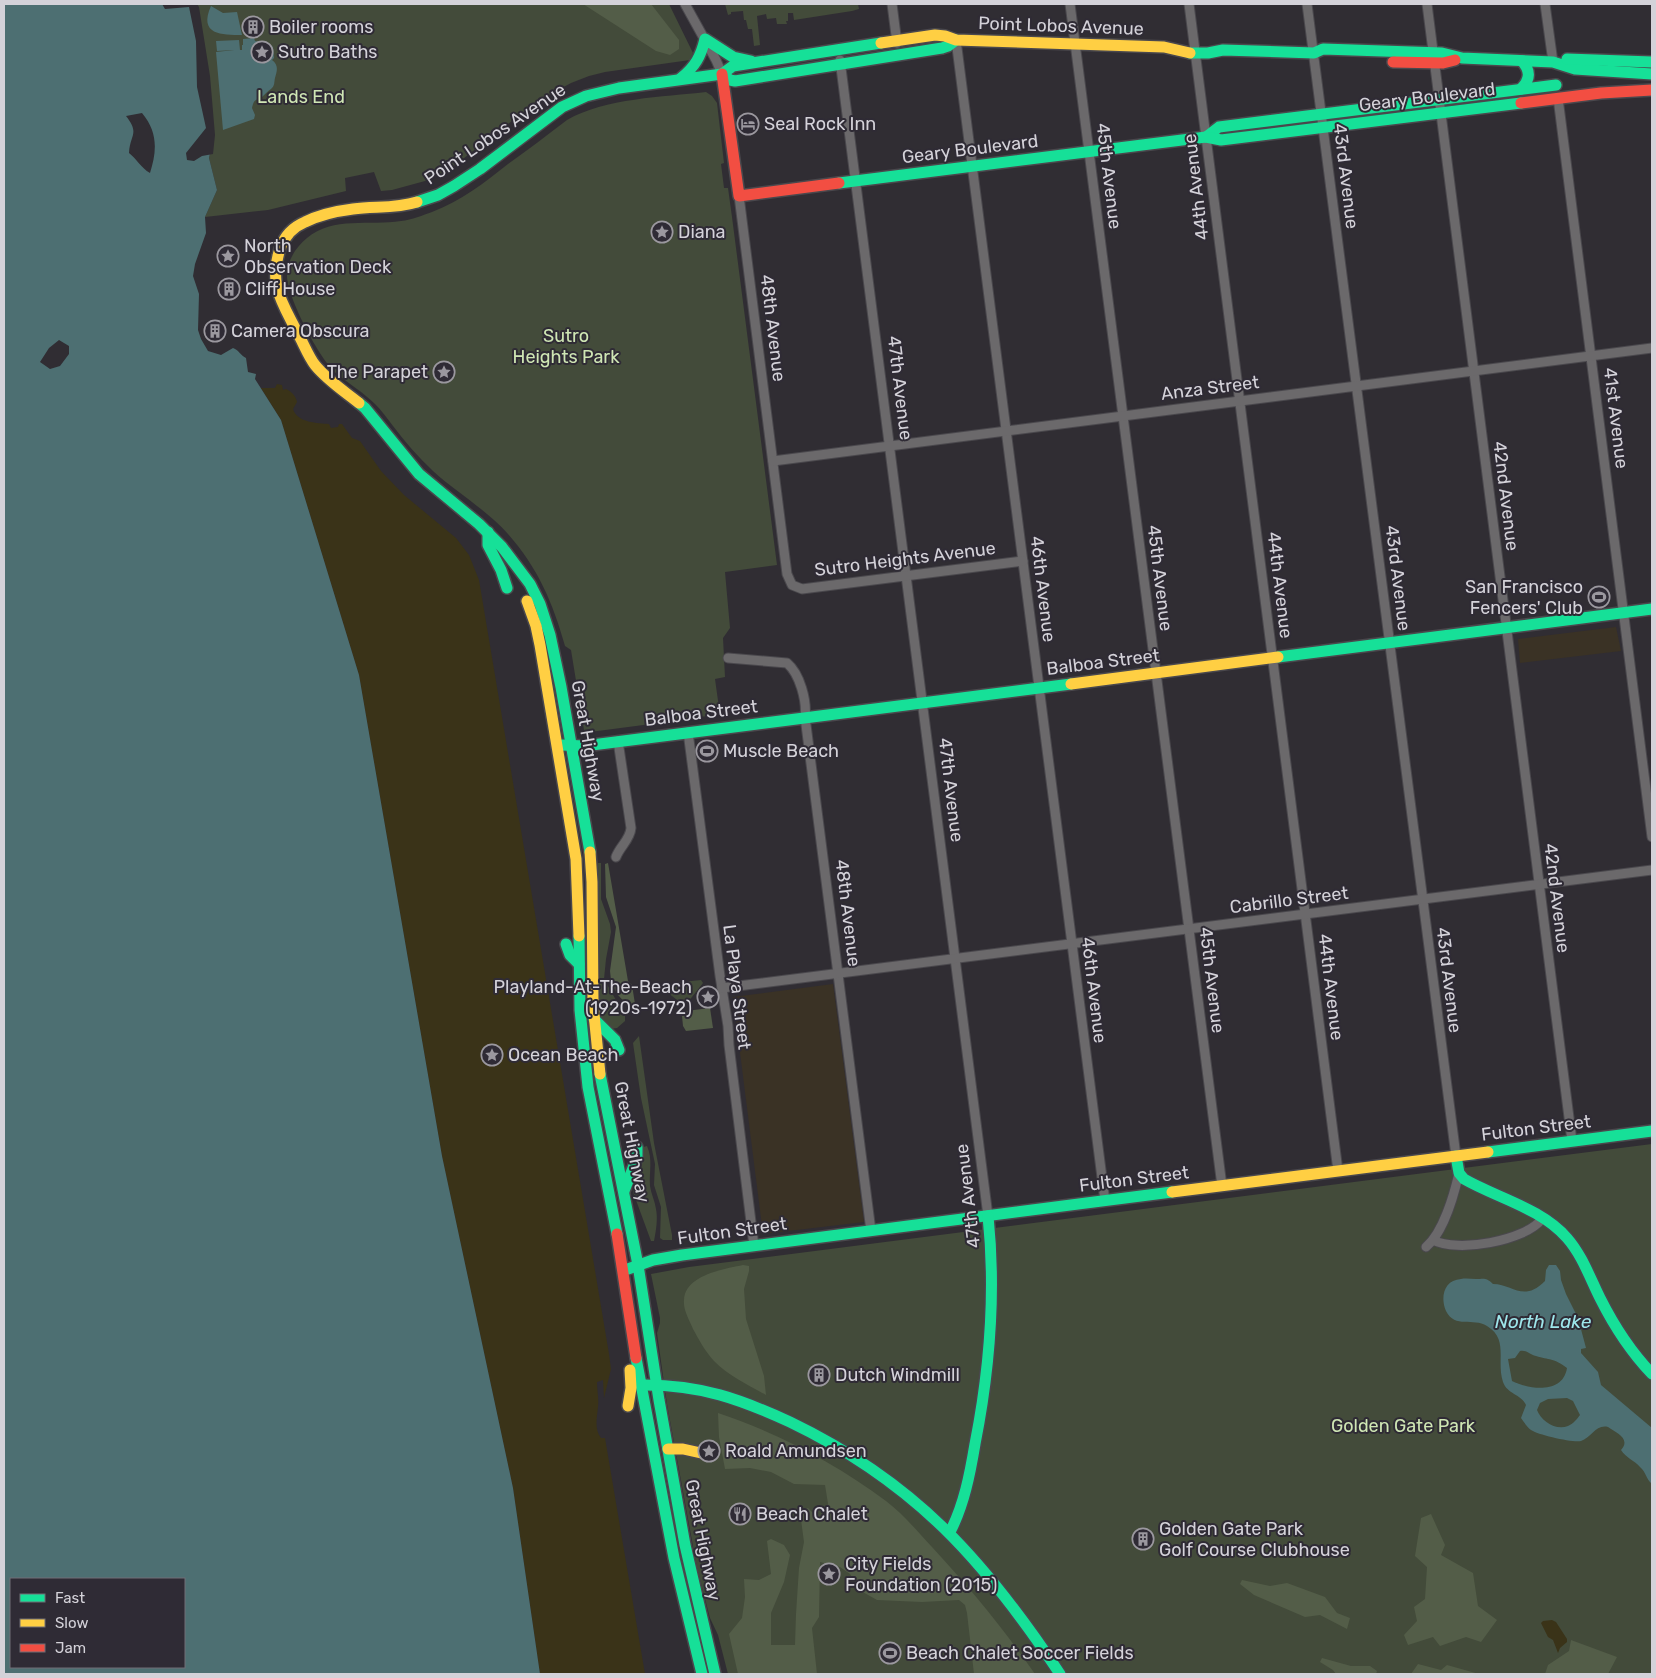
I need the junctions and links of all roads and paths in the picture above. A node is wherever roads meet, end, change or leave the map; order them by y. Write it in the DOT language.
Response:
graph roads {
  1 [pos="685,4"];
  2 [pos="892,4"];
  3 [pos="1070,4"];
  4 [pos="1189,4"];
  5 [pos="1308,4"];
  6 [pos="1427,4"];
  7 [pos="1546,4"];
  8 [pos="705,39"];
  9 [pos="897,40"];
  10 [pos="956,40"];
  11 [pos="1075,44"];
  12 [pos="1195,48"];
  13 [pos="839,50"];
  14 [pos="1314,53"];
  15 [pos="899,54"];
  16 [pos="1434,58"];
  17 [pos="1522,61"];
  18 [pos="759,62"];
  19 [pos="1553,62"];
  20 [pos="1652,62"];
  21 [pos="841,64"];
  22 [pos="722,74"];
  23 [pos="1652,74"];
  24 [pos="680,79"];
  25 [pos="1556,85"];
  26 [pos="1521,89"];
  27 [pos="1652,90"];
  28 [pos="1558,98"];
  29 [pos="1439,99"];
  30 [pos="1441,113"];
  31 [pos="1322,114"];
  32 [pos="1324,128"];
  33 [pos="1206,137"];
  34 [pos="1089,152"];
  35 [pos="972,166"];
  36 [pos="856,181"];
  37 [pos="739,196"];
  38 [pos="1652,348"];
  39 [pos="1591,356"];
  40 [pos="1474,371"];
  41 [pos="1357,386"];
  42 [pos="1240,401"];
  43 [pos="1123,416"];
  44 [pos="1006,431"];
  45 [pos="890,446"];
  46 [pos="773,461"];
  47 [pos="488,532"];
  48 [pos="1023,561"];
  49 [pos="513,562"];
  50 [pos="906,576"];
  51 [pos="792,585"];
  52 [pos="507,588"];
  53 [pos="1652,609"];
  54 [pos="1624,612"];
  55 [pos="1506,628"];
  56 [pos="1390,642"];
  57 [pos="1273,657"];
  58 [pos="728,658"];
  59 [pos="1156,672"];
  60 [pos="1039,687"];
  61 [pos="922,702"];
  62 [pos="806,717"];
  63 [pos="688,732"];
  64 [pos="618,741"];
  65 [pos="571,745"];
  66 [pos="557,746"];
  67 [pos="1652,837"];
  68 [pos="616,858"];
  69 [pos="1652,870"];
  70 [pos="1539,884"];
  71 [pos="1423,899"];
  72 [pos="1306,914"];
  73 [pos="1189,929"];
  74 [pos="566,944"];
  75 [pos="1072,944"];
  76 [pos="955,959"];
  77 [pos="579,964"];
  78 [pos="838,974"];
  79 [pos="722,988"];
  80 [pos="594,1019"];
  81 [pos="619,1050"];
  82 [pos="1652,1130"];
  83 [pos="1572,1141"];
  84 [pos="637,1147"];
  85 [pos="1456,1156"];
  86 [pos="1338,1171"];
  87 [pos="1459,1173"];
  88 [pos="1222,1186"];
  89 [pos="624,1192"];
  90 [pos="1105,1201"];
  91 [pos="988,1216"];
  92 [pos="1542,1219"];
  93 [pos="871,1231"];
  94 [pos="1433,1240"];
  95 [pos="754,1246"];
  96 [pos="1426,1247"];
  97 [pos="638,1265"];
  98 [pos="623,1272"];
  99 [pos="631,1326"];
  100 [pos="1652,1374"];
  101 [pos="657,1384"];
  102 [pos="640,1385"];
  103 [pos="628,1406"];
  104 [pos="668,1449"];
  105 [pos="701,1453"];
  106 [pos="657,1474"];
  107 [pos="950,1532"];
  108 [pos="687,1611"];
  109 [pos="710,1630"];
  110 [pos="702,1674"];
  111 [pos="715,1674"];
  112 [pos="724,1674"];
  113 [pos="1060,1674"];
  1 -- 8 [label="street"];
  2 -- 9 [label="street"];
  3 -- 11 [label="street, 45th Avenue"];
  4 -- 12 [label="street, 44th Avenue"];
  5 -- 14 [label="street, 43rd Avenue"];
  6 -- 16 [label="street, 42nd Avenue"];
  7 -- 19 [label="street, 41st Avenue"];
  8 -- 18 [label="main road"];
  8 -- 22 [label="street"];
  8 -- 24 [label="main road"];
  9 -- 10 [label="main road, Point Lobos Avenue"];
  9 -- 13 [label="main road, Point Lobos Avenue"];
  9 -- 15 [label="street"];
  10 -- 11 [label="main road, Point Lobos Avenue"];
  10 -- 15 [label="main road, Point Lobos Avenue"];
  10 -- 35 [label="street, 46th Avenue"];
  11 -- 12 [label="main road, Point Lobos Avenue"];
  11 -- 34 [label="street, 45th Avenue"];
  12 -- 14 [label="main road, Point Lobos Avenue"];
  12 -- 33 [label="street, 44th Avenue"];
  13 -- 18 [label="main road, Point Lobos Avenue"];
  13 -- 21 [label="street, 47th Avenue"];
  14 -- 16 [label="main road, Point Lobos Avenue"];
  14 -- 31 [label="street, 43rd Avenue"];
  15 -- 21 [label="main road, Point Lobos Avenue"];
  16 -- 17 [label="main road, Geary Boulevard"];
  16 -- 29 [label="street, 42nd Avenue"];
  17 -- 19 [label="main road, Geary Boulevard"];
  17 -- 26 [label="main road"];
  18 -- 22 [label="main road, Point Lobos Avenue"];
  19 -- 20 [label="main road, Geary Boulevard"];
  19 -- 23 [label="main road, Geary Boulevard"];
  19 -- 25 [label="main road, 41st Avenue"];
  21 -- 22 [label="main road, Point Lobos Avenue"];
  21 -- 36 [label="street, 47th Avenue"];
  22 -- 24 [label="main road, Point Lobos Avenue"];
  22 -- 37 [label="main road, 48th Avenue"];
  24 -- 47 [label="main road, Point Lobos Avenue"];
  25 -- 26 [label="main road, Geary Boulevard"];
  25 -- 28 [label="main road, 41st Avenue"];
  26 -- 29 [label="main road, Geary Boulevard"];
  27 -- 28 [label="main road, Geary Boulevard"];
  28 -- 30 [label="main road, Geary Boulevard"];
  28 -- 39 [label="street, 41st Avenue"];
  29 -- 30 [label="street, 42nd Avenue"];
  29 -- 31 [label="main road, Geary Boulevard"];
  30 -- 32 [label="main road, Geary Boulevard"];
  30 -- 40 [label="street, 42nd Avenue"];
  31 -- 32 [label="street, 43rd Avenue"];
  31 -- 33 [label="main road, Geary Boulevard"];
  32 -- 33 [label="main road, Geary Boulevard"];
  32 -- 41 [label="street, 43rd Avenue"];
  33 -- 34 [label="main road, Geary Boulevard"];
  33 -- 42 [label="street, 44th Avenue"];
  34 -- 35 [label="main road, Geary Boulevard"];
  34 -- 43 [label="street, 45th Avenue"];
  35 -- 36 [label="main road, Geary Boulevard"];
  35 -- 44 [label="street, 46th Avenue"];
  36 -- 37 [label="main road, Geary Boulevard"];
  36 -- 45 [label="street, 47th Avenue"];
  37 -- 46 [label="street, 48th Avenue"];
  38 -- 39 [label="street, Anza Street"];
  39 -- 40 [label="street, Anza Street"];
  39 -- 54 [label="street, 41st Avenue"];
  40 -- 41 [label="street, Anza Street"];
  40 -- 55 [label="street, 42nd Avenue"];
  41 -- 42 [label="street, Anza Street"];
  41 -- 56 [label="street, 43rd Avenue"];
  42 -- 43 [label="street, Anza Street"];
  42 -- 57 [label="street, 44th Avenue"];
  43 -- 44 [label="street, Anza Street"];
  43 -- 59 [label="street, 45th Avenue"];
  44 -- 45 [label="street, Anza Street"];
  44 -- 48 [label="street, 46th Avenue"];
  45 -- 46 [label="street, Anza Street"];
  45 -- 50 [label="street, 47th Avenue"];
  46 -- 51 [label="street, 48th Avenue"];
  47 -- 49 [label="main road, Great Highway"];
  47 -- 52 [label="main road"];
  48 -- 50 [label="street, Sutro Heights Avenue"];
  48 -- 60 [label="street, 46th Avenue"];
  49 -- 65 [label="main road, Great Highway"];
  49 -- 66 [label="main road, Great Highway"];
  50 -- 51 [label="street, Sutro Heights Avenue"];
  50 -- 61 [label="street, 47th Avenue"];
  53 -- 54 [label="main road, Balboa Street"];
  54 -- 55 [label="main road, Balboa Street"];
  54 -- 67 [label="street, 41st Avenue"];
  55 -- 56 [label="main road, Balboa Street"];
  55 -- 70 [label="street, 42nd Avenue"];
  56 -- 57 [label="main road, Balboa Street"];
  56 -- 71 [label="street, 43rd Avenue"];
  57 -- 59 [label="main road, Balboa Street"];
  57 -- 72 [label="street, 44th Avenue"];
  58 -- 62 [label="street, 48th Avenue"];
  59 -- 60 [label="main road, Balboa Street"];
  59 -- 73 [label="street, 45th Avenue"];
  60 -- 61 [label="main road, Balboa Street"];
  60 -- 75 [label="street, 46th Avenue"];
  61 -- 62 [label="main road, Balboa Street"];
  61 -- 76 [label="street, 47th Avenue"];
  62 -- 63 [label="main road, Balboa Street"];
  62 -- 78 [label="street, 48th Avenue"];
  63 -- 64 [label="main road, Balboa Street"];
  63 -- 79 [label="street, La Playa Street"];
  64 -- 65 [label="main road, Balboa Street"];
  64 -- 68 [label="street"];
  65 -- 66 [label="main road, Balboa Street"];
  65 -- 80 [label="main road, Great Highway"];
  66 -- 77 [label="main road, Great Highway"];
  69 -- 70 [label="street, Cabrillo Street"];
  70 -- 71 [label="street, Cabrillo Street"];
  70 -- 83 [label="street, 42nd Avenue"];
  71 -- 72 [label="street, Cabrillo Street"];
  71 -- 85 [label="street, 43rd Avenue"];
  72 -- 73 [label="street, Cabrillo Street"];
  72 -- 86 [label="street, 44th Avenue"];
  73 -- 75 [label="street, Cabrillo Street"];
  73 -- 88 [label="street, 45th Avenue"];
  74 -- 77 [label="main road"];
  75 -- 76 [label="street, Cabrillo Street"];
  75 -- 90 [label="street, 46th Avenue"];
  76 -- 78 [label="street, Cabrillo Street"];
  76 -- 91 [label="street, 47th Avenue"];
  77 -- 98 [label="main road, Great Highway"];
  78 -- 79 [label="street, Cabrillo Street"];
  78 -- 93 [label="street, 48th Avenue"];
  79 -- 95 [label="street, La Playa Street"];
  80 -- 81 [label="main road"];
  80 -- 89 [label="main road, Great Highway"];
  82 -- 83 [label="main road, Fulton Street"];
  83 -- 85 [label="main road, Fulton Street"];
  84 -- 89 [label="main road"];
  85 -- 86 [label="main road, Fulton Street"];
  85 -- 87 [label="main road"];
  86 -- 88 [label="main road, Fulton Street"];
  87 -- 92 [label="main road"];
  87 -- 94 [label="street"];
  88 -- 90 [label="main road, Fulton Street"];
  89 -- 97 [label="main road, Great Highway"];
  90 -- 91 [label="main road, Fulton Street"];
  91 -- 93 [label="main road, Fulton Street"];
  91 -- 107 [label="main road, 47th Avenue"];
  92 -- 94 [label="street"];
  92 -- 100 [label="main road"];
  93 -- 95 [label="main road, Fulton Street"];
  94 -- 96 [label="street"];
  95 -- 97 [label="main road, Fulton Street"];
  97 -- 98 [label="main road, Fulton Street"];
  97 -- 101 [label="main road, Great Highway"];
  98 -- 99 [label="main road, Great Highway"];
  99 -- 102 [label="main road, Great Highway"];
  99 -- 103 [label="main road"];
  101 -- 102 [label="main road"];
  101 -- 104 [label="main road, Great Highway"];
  101 -- 107 [label="main road"];
  102 -- 106 [label="main road, Great Highway"];
  104 -- 105 [label="main road"];
  104 -- 106 [label="main road"];
  104 -- 109 [label="main road, Great Highway"];
  106 -- 108 [label="main road, Great Highway"];
  107 -- 113 [label="main road"];
  108 -- 109 [label="main road"];
  108 -- 110 [label="main road, Great Highway"];
  109 -- 111 [label="main road, Great Highway"];
  109 -- 112 [label="main road"];
}
